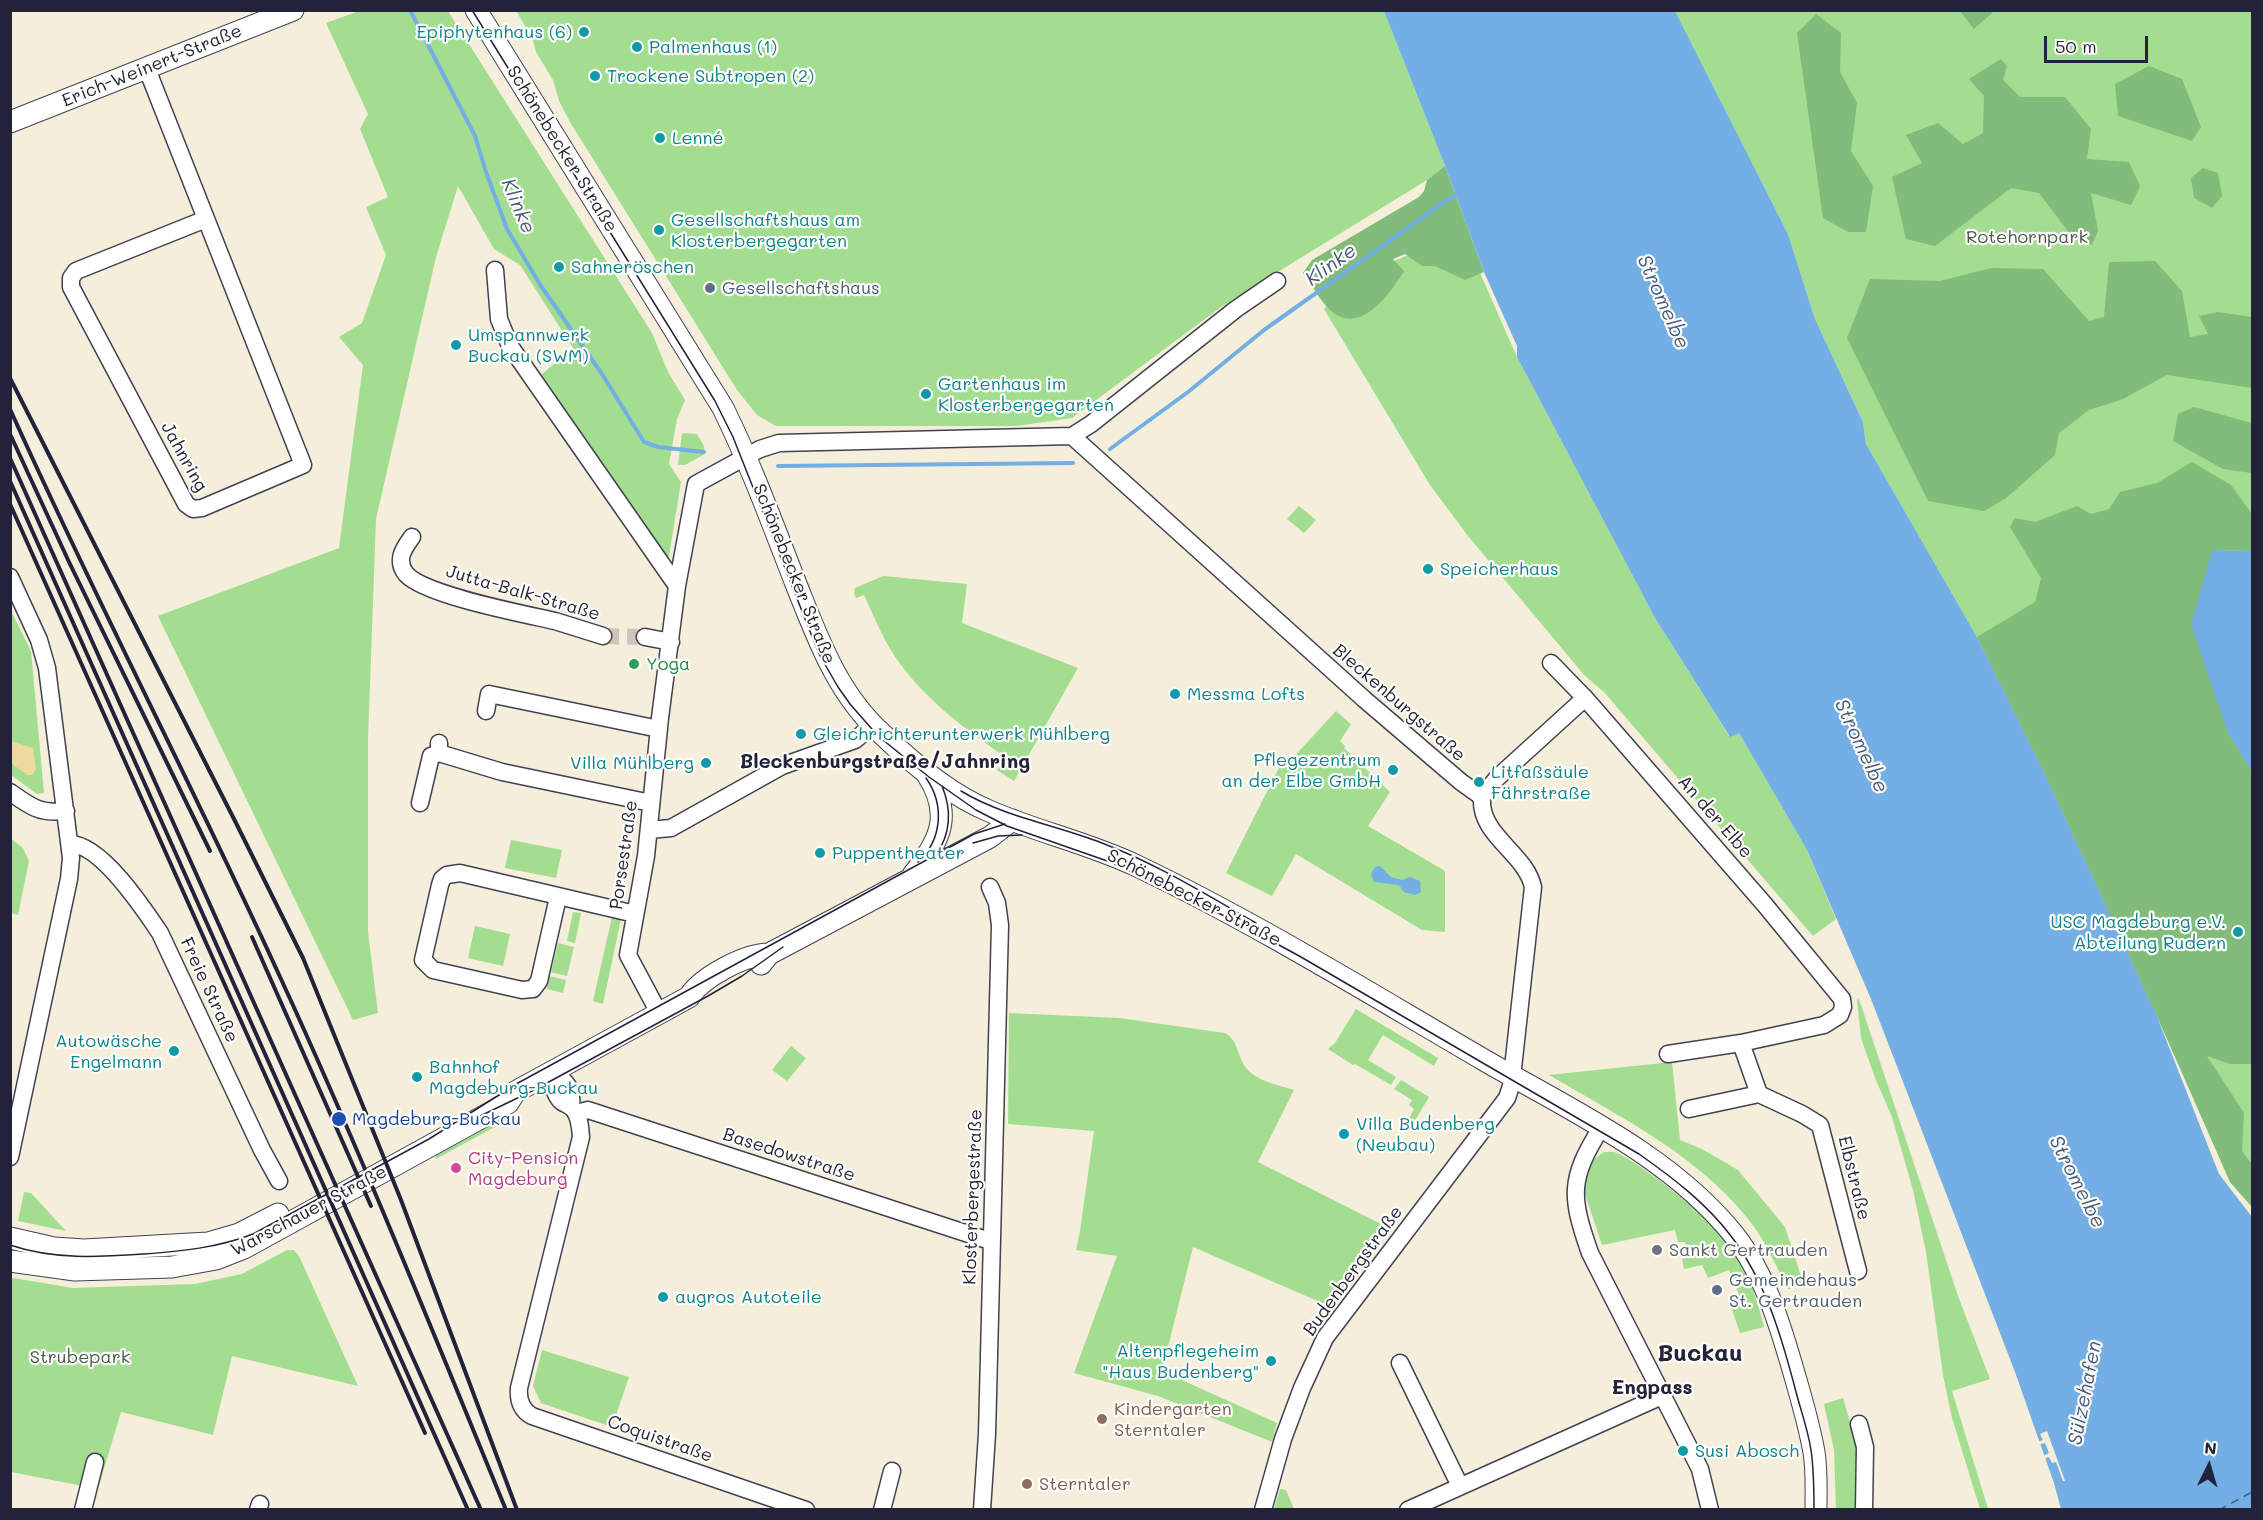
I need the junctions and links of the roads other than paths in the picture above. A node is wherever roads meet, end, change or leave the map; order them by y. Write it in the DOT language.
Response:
graph roads {
  1 [pos="293,10"];
  2 [pos="476,10"];
  3 [pos="147,69"];
  4 [pos="10,122"];
  5 [pos="206,219"];
  6 [pos="495,270"];
  7 [pos="1277,280"];
  8 [pos="1072,436"];
  9 [pos="746,457"];
  10 [pos="412,537"];
  11 [pos="10,577"];
  12 [pos="677,586"];
  13 [pos="603,636"];
  14 [pos="645,638"];
  15 [pos="670,642"];
  16 [pos="1551,663"];
  17 [pos="1585,698"];
  18 [pos="486,711"];
  19 [pos="873,725"];
  20 [pos="659,729"];
  21 [pos="923,768"];
  22 [pos="10,792"];
  23 [pos="1482,797"];
  24 [pos="420,803"];
  25 [pos="651,803"];
  26 [pos="66,810"];
  27 [pos="1012,820"];
  28 [pos="649,830"];
  29 [pos="70,844"];
  30 [pos="911,878"];
  31 [pos="990,887"];
  32 [pos="558,897"];
  33 [pos="635,914"];
  34 [pos="659,1013"];
  35 [pos="1742,1042"];
  36 [pos="1668,1054"];
  37 [pos="553,1072"];
  38 [pos="1512,1076"];
  39 [pos="515,1092"];
  40 [pos="1759,1094"];
  41 [pos="1689,1109"];
  42 [pos="574,1110"];
  43 [pos="1601,1128"];
  44 [pos="10,1157"];
  45 [pos="279,1181"];
  46 [pos="10,1238"];
  47 [pos="990,1241"];
  48 [pos="10,1261"];
  49 [pos="1858,1271"];
  50 [pos="1400,1363"];
  51 [pos="1664,1395"];
  52 [pos="1859,1424"];
  53 [pos="95,1462"];
  54 [pos="892,1471"];
  55 [pos="1460,1486"];
  56 [pos="83,1509"];
  57 [pos="806,1509"];
  58 [pos="882,1509"];
  59 [pos="982,1509"];
  60 [pos="1263,1509"];
  61 [pos="1408,1509"];
  62 [pos="1710,1509"];
  63 [pos="1816,1509"];
  64 [pos="1864,1509"];
  1 -- 3 [label="main road, Erich-Weinert-Straße"];
  2 -- 9 [label="main road, Schönebecker Straße"];
  3 -- 4 [label="main road, Erich-Weinert-Straße"];
  3 -- 5 [label="street, Jahnring"];
  5 -- 5 [label="street, Jahnring"];
  6 -- 12 [label="street"];
  7 -- 8 [label="street"];
  8 -- 9 [label="street"];
  8 -- 23 [label="street, Bleckenburgstraße"];
  9 -- 12 [label="street, Porsestraße"];
  9 -- 19 [label="main road, Schönebecker Straße"];
  10 -- 13 [label="street, Jutta-Balk-Straße"];
  11 -- 26 [label="street"];
  12 -- 15 [label="street, Porsestraße"];
  14 -- 15 [label="street"];
  15 -- 20 [label="street, Porsestraße"];
  16 -- 17 [label="street, An der Elbe"];
  17 -- 23 [label="street"];
  17 -- 35 [label="street, An der Elbe"];
  18 -- 20 [label="street"];
  19 -- 21 [label="main road, Schönebecker Straße"];
  19 -- 28 [label="street"];
  20 -- 25 [label="street, Porsestraße"];
  21 -- 27 [label="main road, Schönebecker Straße"];
  21 -- 30 [label="main road, Warschauer Straße"];
  22 -- 26 [label="street"];
  23 -- 38 [label="street"];
  24 -- 25 [label="street"];
  25 -- 28 [label="street, Porsestraße"];
  26 -- 29 [label="street"];
  27 -- 30 [label="main road, Warschauer Straße"];
  27 -- 38 [label="main road, Schönebecker Straße"];
  28 -- 33 [label="street, Porsestraße"];
  29 -- 44 [label="street"];
  29 -- 45 [label="street, Freie Straße"];
  30 -- 34 [label="main road, Warschauer Straße"];
  31 -- 47 [label="street, Klosterbergestraße"];
  32 -- 32 [label="street"];
  32 -- 33 [label="street"];
  33 -- 34 [label="street, Porsestraße"];
  34 -- 37 [label="main road, Warschauer Straße"];
  35 -- 36 [label="street"];
  35 -- 40 [label="street"];
  37 -- 39 [label="main road, Warschauer Straße"];
  37 -- 42 [label="street"];
  38 -- 43 [label="main road, Schönebecker Straße"];
  38 -- 60 [label="street, Budenbergstraße"];
  39 -- 46 [label="main road, Warschauer Straße"];
  39 -- 48 [label="main road, Warschauer Straße"];
  40 -- 41 [label="street"];
  40 -- 49 [label="street, Elbstraße"];
  42 -- 47 [label="street, Basedowstraße"];
  42 -- 57 [label="street, Coquistraße"];
  43 -- 51 [label="street"];
  43 -- 63 [label="main road, Schönebecker Straße"];
  47 -- 59 [label="street, Klosterbergestraße"];
  50 -- 55 [label="street"];
  51 -- 55 [label="street"];
  51 -- 62 [label="street"];
  52 -- 64 [label="street"];
  53 -- 56 [label="street"];
  54 -- 58 [label="street"];
  55 -- 61 [label="street"];
}
